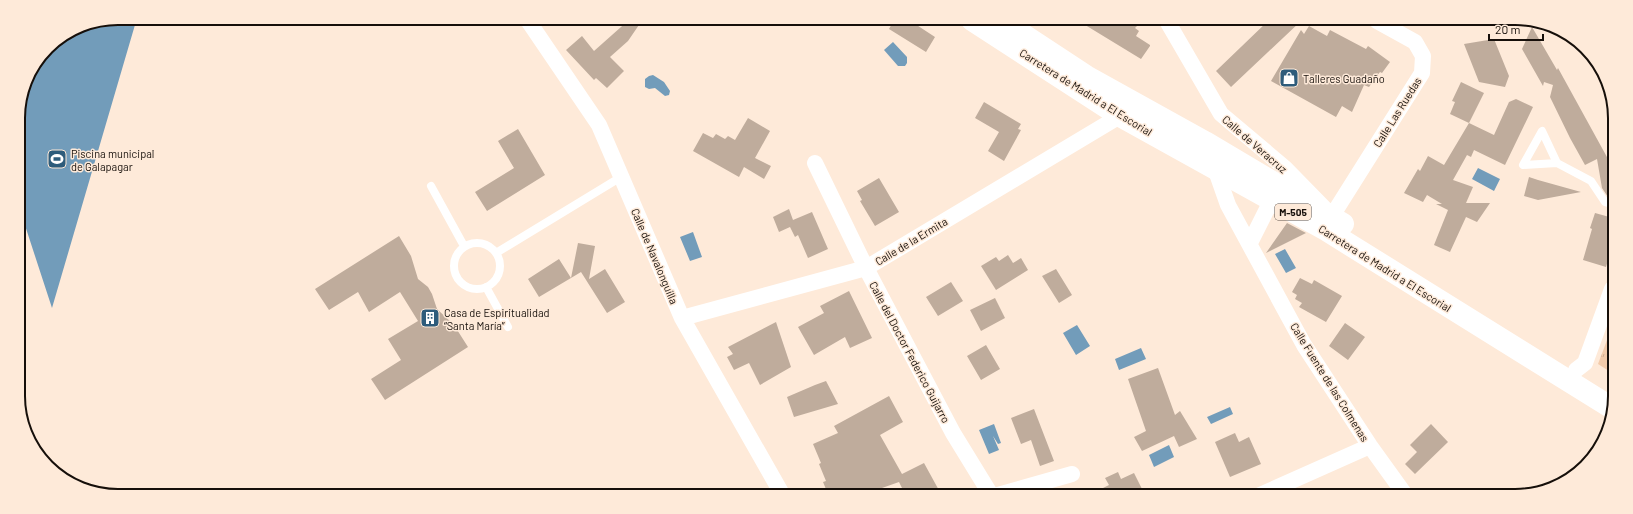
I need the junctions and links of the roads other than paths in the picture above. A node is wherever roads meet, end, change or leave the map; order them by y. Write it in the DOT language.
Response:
graph roads {
  1 [pos="530,25"];
  2 [pos="980,25"];
  3 [pos="1009,25"];
  4 [pos="1168,25"];
  5 [pos="1384,25"];
  6 [pos="1120,116"];
  7 [pos="815,163"];
  8 [pos="1557,163"];
  9 [pos="1215,168"];
  10 [pos="621,177"];
  11 [pos="431,186"];
  12 [pos="1271,201"];
  13 [pos="1608,203"];
  14 [pos="1332,216"];
  15 [pos="1250,243"];
  16 [pos="464,246"];
  17 [pos="496,253"];
  18 [pos="866,268"];
  19 [pos="486,287"];
  20 [pos="1608,300"];
  21 [pos="682,318"];
  22 [pos="508,327"];
  23 [pos="1576,370"];
  24 [pos="1608,390"];
  25 [pos="1607,405"];
  26 [pos="1370,446"];
  27 [pos="1072,474"];
  28 [pos="779,489"];
  29 [pos="987,489"];
  30 [pos="1019,489"];
  31 [pos="1273,489"];
  32 [pos="1401,489"];
  1 -- 10 [label="street, Calle de Navalonguilla"];
  2 -- 6 [label="highway, Carretera de Madrid a El Escorial / M-505"];
  3 -- 14 [label="highway, Carretera de Madrid a El Escorial / M-505"];
  4 -- 14 [label="street, Calle de Veracruz"];
  5 -- 14 [label="street, Calle Las Ruedas"];
  6 -- 9 [label="highway, Carretera de Madrid a El Escorial / M-505"];
  6 -- 18 [label="street, Calle de la Ermita"];
  7 -- 18 [label="street, Calle del Doctor Federico Guijarro"];
  8 -- 8 [label="lane"];
  8 -- 13 [label="lane"];
  9 -- 12 [label="highway, Carretera de Madrid a El Escorial / M-505"];
  9 -- 15 [label="street, Calle Fuente de las Colmenas"];
  10 -- 17 [label="lane"];
  10 -- 21 [label="street, Calle de Navalonguilla"];
  11 -- 16 [label="lane"];
  12 -- 15 [label="street"];
  12 -- 25 [label="highway, Carretera de Madrid a El Escorial / M-505"];
  14 -- 23 [label="highway, Carretera de Madrid a El Escorial / M-505"];
  15 -- 26 [label="street, Calle Fuente de las Colmenas"];
  16 -- 17 [label="lane"];
  16 -- 19 [label="lane"];
  17 -- 19 [label="lane"];
  18 -- 21 [label="street, Calle de la Ermita"];
  18 -- 29 [label="street, Calle del Doctor Federico Guijarro"];
  19 -- 22 [label="lane"];
  20 -- 23 [label="street"];
  21 -- 28 [label="street, Calle de Navalonguilla"];
  23 -- 24 [label="highway, Carretera de Madrid a El Escorial / M-505"];
  26 -- 31 [label="street"];
  26 -- 32 [label="street, Calle Fuente de las Colmenas"];
  27 -- 30 [label="street"];
}
